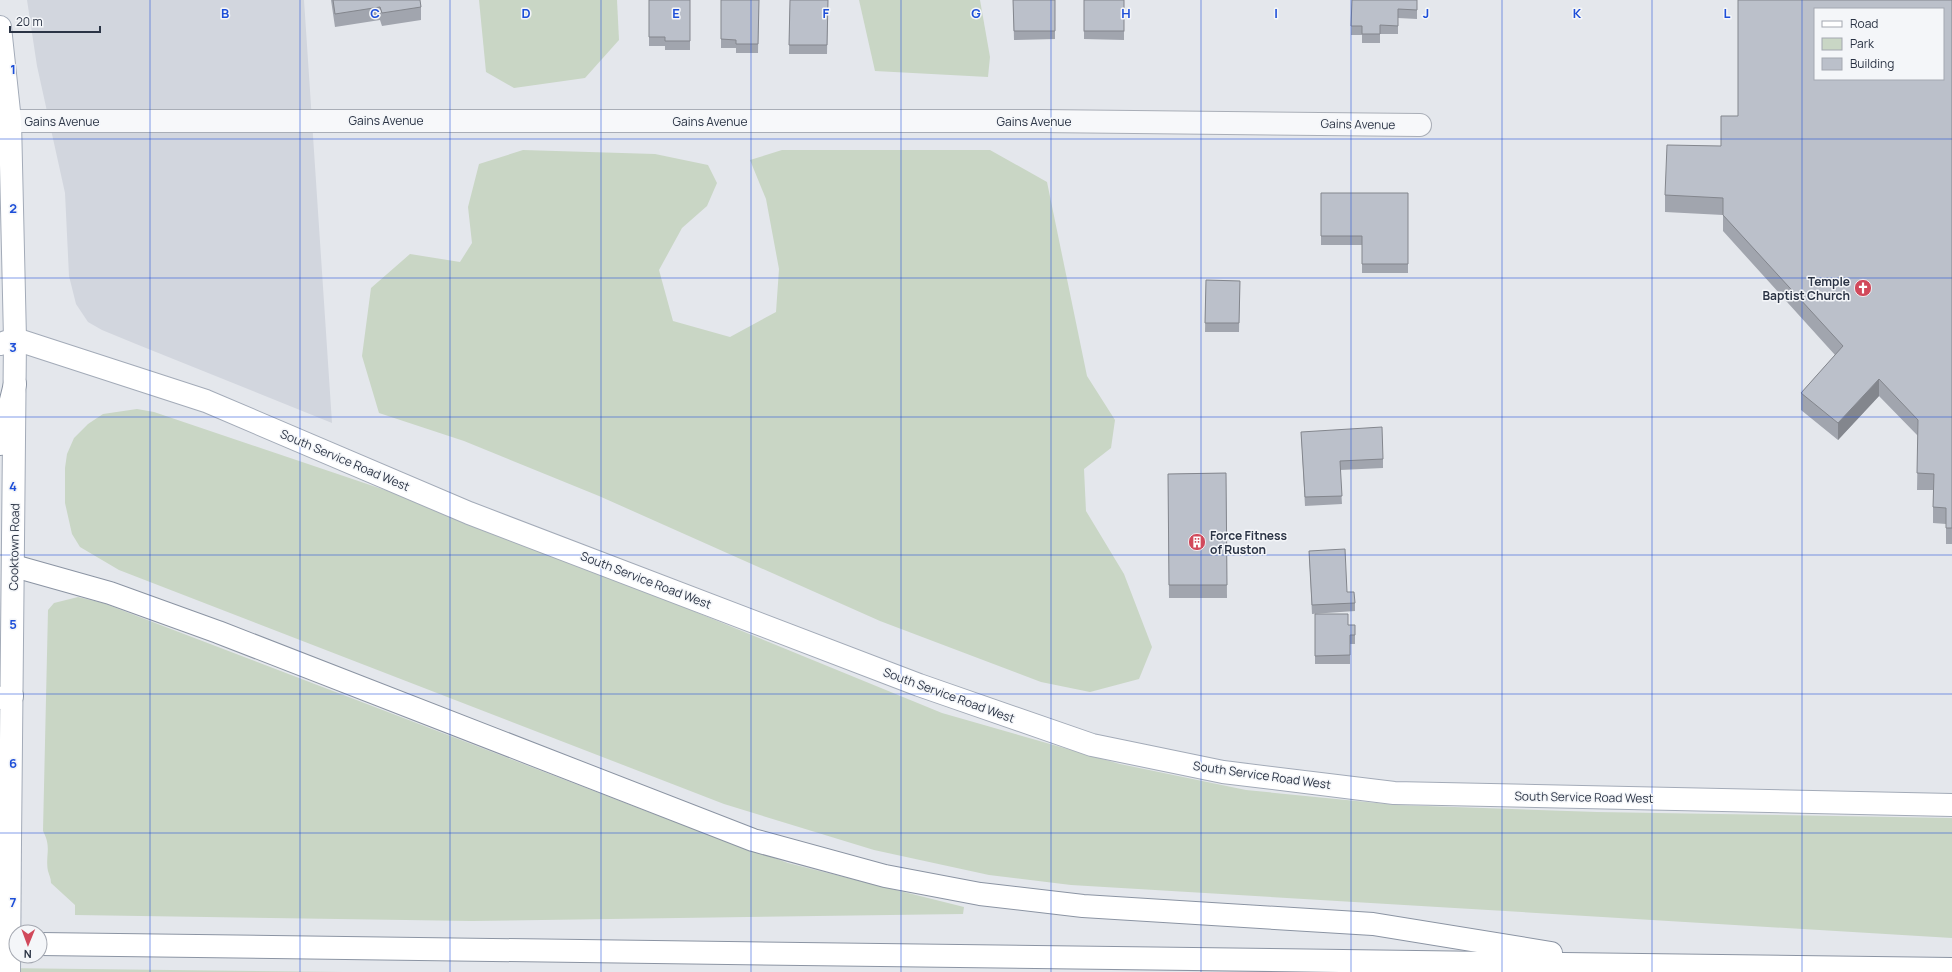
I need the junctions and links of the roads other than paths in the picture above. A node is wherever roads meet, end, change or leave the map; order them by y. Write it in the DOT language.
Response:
graph roads {
  1 [pos="0,27"];
  2 [pos="5,121"];
  3 [pos="1420,125"];
  4 [pos="8,341"];
  5 [pos="15,384"];
  6 [pos="0,444"];
  7 [pos="14,566"];
  8 [pos="6,697"];
  9 [pos="1952,805"];
  10 [pos="48,944"];
  11 [pos="1628,965"];
  12 [pos="1952,969"];
  13 [pos="9,972"];
  1 -- 2 [label="main road, Cooktown Road"];
  2 -- 3 [label="street, Gains Avenue"];
  2 -- 4 [label="main road, Cooktown Road"];
  4 -- 5 [label="main road, Cooktown Road"];
  4 -- 9 [label="main road, South Service Road West"];
  5 -- 6 [label="main road"];
  5 -- 7 [label="main road, Cooktown Road"];
  7 -- 8 [label="main road, Cooktown Road"];
  7 -- 11 [label="main road"];
  8 -- 13 [label="main road, Cooktown Road, bridge"];
  10 -- 11 [label="main road"];
  11 -- 12 [label="main road"];
}
